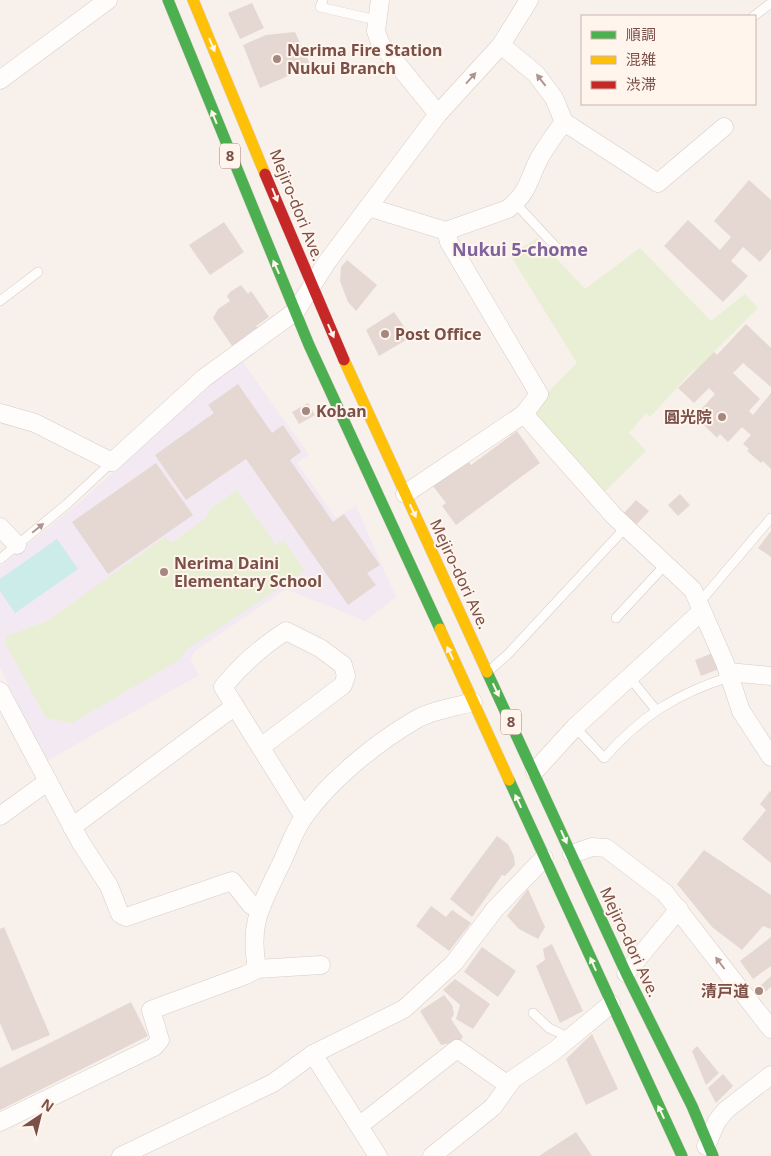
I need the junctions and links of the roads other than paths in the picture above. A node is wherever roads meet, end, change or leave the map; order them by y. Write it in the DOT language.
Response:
graph roads {
  1 [pos="108,0"];
  2 [pos="168,0"];
  3 [pos="194,0"];
  4 [pos="323,0"];
  5 [pos="380,0"];
  6 [pos="529,0"];
  7 [pos="771,3"];
  8 [pos="755,15"];
  9 [pos="376,20"];
  10 [pos="501,46"];
  11 [pos="0,80"];
  12 [pos="438,114"];
  13 [pos="564,122"];
  14 [pos="724,127"];
  15 [pos="515,203"];
  16 [pos="368,207"];
  17 [pos="446,231"];
  18 [pos="557,248"];
  19 [pos="38,272"];
  20 [pos="312,286"];
  21 [pos="0,301"];
  22 [pos="296,311"];
  23 [pos="1,411"];
  24 [pos="524,414"];
  25 [pos="112,462"];
  26 [pos="405,494"];
  27 [pos="771,518"];
  28 [pos="0,527"];
  29 [pos="626,527"];
  30 [pos="17,545"];
  31 [pos="0,559"];
  32 [pos="666,564"];
  33 [pos="700,607"];
  34 [pos="616,618"];
  35 [pos="488,672"];
  36 [pos="728,674"];
  37 [pos="771,676"];
  38 [pos="630,678"];
  39 [pos="0,691"];
  40 [pos="473,702"];
  41 [pos="235,706"];
  42 [pos="656,710"];
  43 [pos="575,727"];
  44 [pos="261,747"];
  45 [pos="771,757"];
  46 [pos="535,771"];
  47 [pos="47,782"];
  48 [pos="0,816"];
  49 [pos="304,817"];
  50 [pos="72,827"];
  51 [pos="572,854"];
  52 [pos="544,858"];
  53 [pos="259,909"];
  54 [pos="679,909"];
  55 [pos="322,965"];
  56 [pos="257,969"];
  57 [pos="626,974"];
  58 [pos="610,1004"];
  59 [pos="533,1013"];
  60 [pos="771,1029"];
  61 [pos="570,1038"];
  62 [pos="313,1054"];
  63 [pos="771,1074"];
  64 [pos="508,1085"];
  65 [pos="0,1122"];
  66 [pos="359,1126"];
  67 [pos="707,1152"];
  68 [pos="121,1156"];
  69 [pos="378,1156"];
  70 [pos="432,1156"];
  71 [pos="682,1156"];
  1 -- 11 [label="street"];
  22 -- 2 [label="main road, 8, one-way"];
  3 -- 20 [label="main road, Mejiro-dori Ave. / 8, one-way"];
  4 -- 9 [label="lane"];
  5 -- 9 [label="street"];
  6 -- 10 [label="street"];
  7 -- 8 [label="lane"];
  9 -- 12 [label="street"];
  12 -- 10 [label="street, one-way"];
  13 -- 10 [label="street, one-way"];
  12 -- 16 [label="street"];
  13 -- 14 [label="street"];
  13 -- 15 [label="street"];
  15 -- 17 [label="street"];
  15 -- 18 [label="lane"];
  16 -- 17 [label="street"];
  16 -- 20 [label="street"];
  17 -- 24 [label="street"];
  19 -- 21 [label="lane"];
  20 -- 22 [label="street"];
  20 -- 26 [label="main road, Mejiro-dori Ave. / 8, one-way"];
  22 -- 25 [label="street"];
  40 -- 22 [label="main road, 8, one-way"];
  23 -- 25 [label="street"];
  24 -- 26 [label="street"];
  24 -- 29 [label="street"];
  30 -- 25 [label="lane, one-way"];
  26 -- 35 [label="main road, Mejiro-dori Ave. / 8, one-way"];
  27 -- 33 [label="lane"];
  28 -- 30 [label="street"];
  29 -- 32 [label="street"];
  29 -- 35 [label="lane"];
  30 -- 31 [label="lane"];
  32 -- 33 [label="street"];
  32 -- 34 [label="lane"];
  33 -- 36 [label="street"];
  33 -- 38 [label="street"];
  35 -- 46 [label="main road, Mejiro-dori Ave. / 8, one-way"];
  36 -- 37 [label="street"];
  36 -- 42 [label="lane"];
  36 -- 45 [label="street"];
  38 -- 42 [label="lane"];
  38 -- 43 [label="street"];
  39 -- 47 [label="street"];
  40 -- 49 [label="street"];
  52 -- 40 [label="main road, 8, one-way"];
  41 -- 44 [label="street"];
  41 -- 44 [label="street"];
  41 -- 50 [label="street"];
  42 -- 43 [label="lane"];
  43 -- 46 [label="street"];
  44 -- 49 [label="street"];
  46 -- 51 [label="main road, Mejiro-dori Ave. / 8, one-way"];
  47 -- 48 [label="street"];
  47 -- 50 [label="street"];
  49 -- 53 [label="street"];
  50 -- 53 [label="street"];
  51 -- 54 [label="street"];
  51 -- 57 [label="main road, Mejiro-dori Ave. / 8"];
  58 -- 52 [label="main road, 8, one-way"];
  52 -- 62 [label="street"];
  53 -- 56 [label="street"];
  54 -- 57 [label="street"];
  60 -- 54 [label="street, one-way"];
  55 -- 56 [label="street"];
  56 -- 65 [label="street"];
  57 -- 67 [label="main road, Mejiro-dori Ave. / 8"];
  58 -- 61 [label="street"];
  71 -- 58 [label="main road, 8, one-way"];
  59 -- 61 [label="lane"];
  61 -- 64 [label="street"];
  62 -- 66 [label="street"];
  62 -- 68 [label="street"];
  63 -- 67 [label="street"];
  64 -- 66 [label="street"];
  64 -- 70 [label="street"];
  66 -- 69 [label="street"];
}
